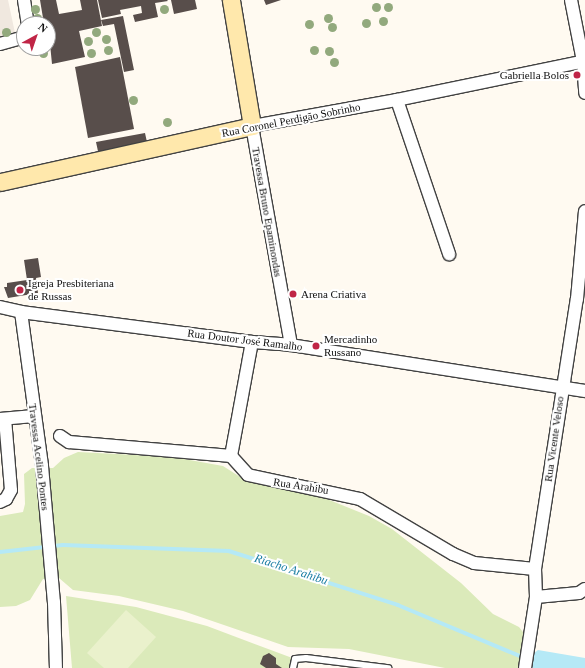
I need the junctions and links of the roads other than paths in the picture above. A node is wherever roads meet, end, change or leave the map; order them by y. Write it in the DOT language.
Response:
graph roads {
  1 [pos="24,0"];
  2 [pos="231,0"];
  3 [pos="571,0"];
  4 [pos="27,16"];
  5 [pos="16,39"];
  6 [pos="0,44"];
  7 [pos="584,61"];
  8 [pos="585,93"];
  9 [pos="397,100"];
  10 [pos="252,126"];
  11 [pos="0,182"];
  12 [pos="585,211"];
  13 [pos="449,254"];
  14 [pos="0,307"];
  15 [pos="21,312"];
  16 [pos="252,342"];
  17 [pos="291,345"];
  18 [pos="562,387"];
  19 [pos="585,391"];
  20 [pos="34,416"];
  21 [pos="2,419"];
  22 [pos="60,436"];
  23 [pos="231,456"];
  24 [pos="0,502"];
  25 [pos="536,569"];
  26 [pos="585,589"];
  27 [pos="536,597"];
  28 [pos="56,668"];
  29 [pos="293,668"];
  30 [pos="388,668"];
  31 [pos="525,668"];
  1 -- 4 [label="street"];
  2 -- 10 [label="street"];
  3 -- 7 [label="street"];
  5 -- 6 [label="street"];
  7 -- 8 [label="street"];
  7 -- 9 [label="street, Rua Coronel Perdigão Sobrinho"];
  9 -- 10 [label="street, Rua Coronel Perdigão Sobrinho"];
  9 -- 13 [label="street"];
  10 -- 11 [label="street, Rua Coronel Perdigão Sobrinho"];
  10 -- 17 [label="street, Travessa Bruno Epaminondas"];
  12 -- 18 [label="street, Rua Vicente Veloso"];
  14 -- 15 [label="street, Rua Doutor José Ramalho"];
  15 -- 16 [label="street, Rua Doutor José Ramalho"];
  15 -- 20 [label="street, Travessa Acelino Pontes"];
  16 -- 17 [label="street, Rua Doutor José Ramalho"];
  16 -- 23 [label="street"];
  17 -- 18 [label="street, Rua Doutor José Ramalho"];
  18 -- 19 [label="street, Rua Doutor José Ramalho"];
  18 -- 25 [label="street, Rua Vicente Veloso"];
  20 -- 21 [label="street"];
  20 -- 28 [label="street, Travessa Acelino Pontes"];
  21 -- 24 [label="street"];
  22 -- 23 [label="street"];
  23 -- 25 [label="street, Rua Arahibu"];
  25 -- 27 [label="street, Rua Vicente Veloso"];
  26 -- 27 [label="street"];
  27 -- 31 [label="street, Rua Vicente Veloso"];
  29 -- 30 [label="lane"];
}
